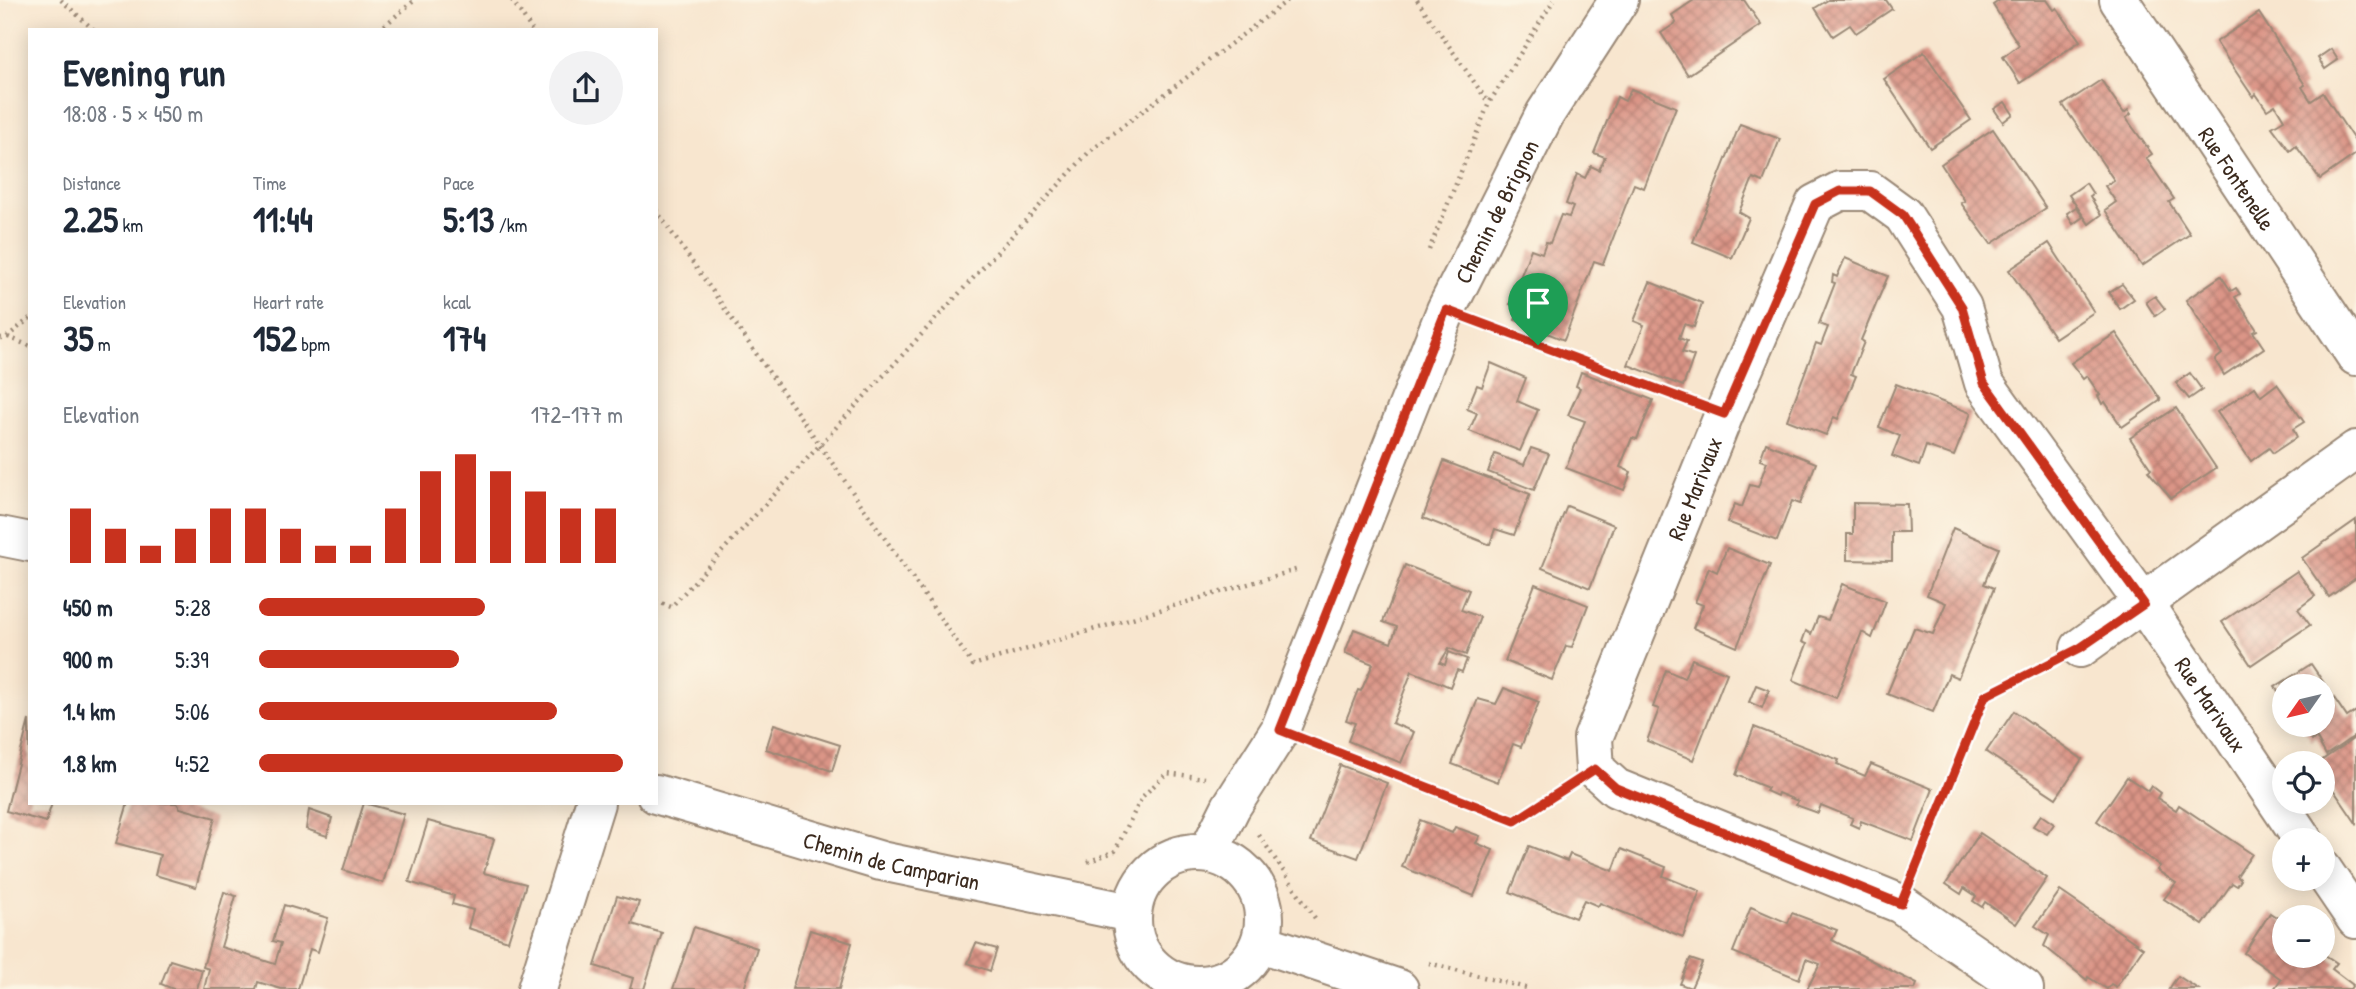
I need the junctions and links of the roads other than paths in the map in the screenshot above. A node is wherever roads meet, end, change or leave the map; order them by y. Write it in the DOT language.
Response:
graph roads {
  1 [pos="1619,0"];
  2 [pos="2119,0"];
  3 [pos="2356,356"];
  4 [pos="2356,450"];
  5 [pos="0,536"];
  6 [pos="28,542"];
  7 [pos="2144,604"];
  8 [pos="2080,648"];
  9 [pos="658,795"];
  10 [pos="594,805"];
  11 [pos="2295,828"];
  12 [pos="1208,853"];
  13 [pos="2335,888"];
  14 [pos="1131,913"];
  15 [pos="2356,919"];
  16 [pos="1261,943"];
  17 [pos="1410,975"];
  18 [pos="1176,986"];
  19 [pos="537,989"];
  20 [pos="2024,989"];
  1 -- 12 [label="street, Chemin de Brignon"];
  2 -- 3 [label="street, Rue Fontenelle"];
  4 -- 7 [label="street"];
  5 -- 6 [label="street"];
  7 -- 8 [label="street"];
  7 -- 11 [label="street, Rue Marivaux"];
  7 -- 20 [label="street, Rue Marivaux"];
  9 -- 14 [label="street, Chemin de Camparian"];
  10 -- 19 [label="street"];
  12 -- 14 [label="street"];
  12 -- 16 [label="street"];
  13 -- 15 [label="street"];
  14 -- 18 [label="street"];
  16 -- 17 [label="street"];
  16 -- 18 [label="street"];
}
